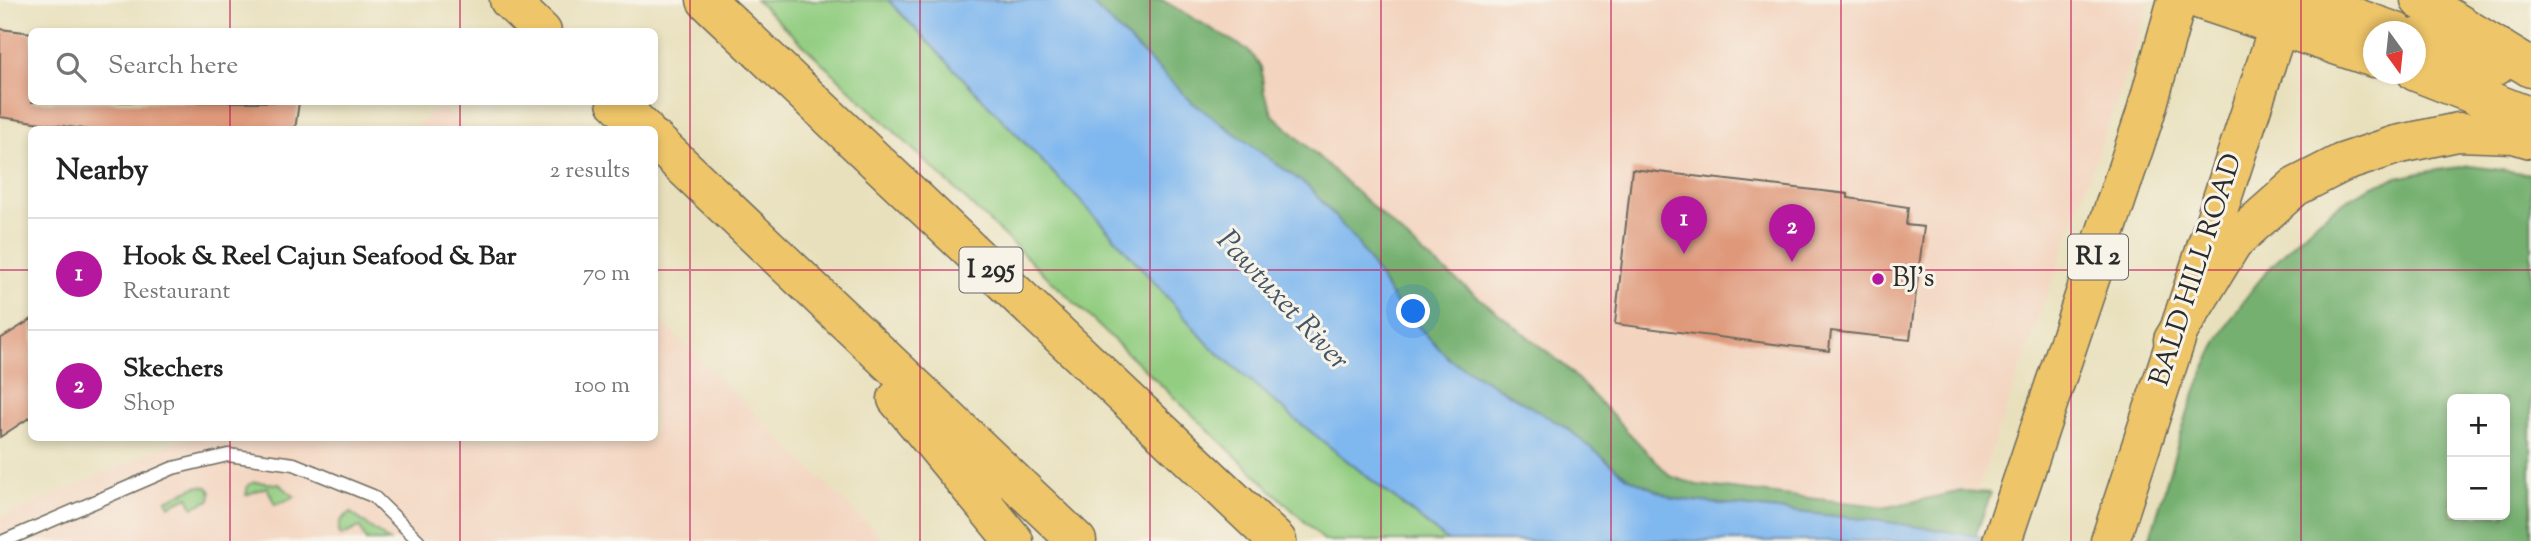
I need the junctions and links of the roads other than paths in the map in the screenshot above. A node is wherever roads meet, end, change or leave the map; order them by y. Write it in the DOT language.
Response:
graph roads {
  1 [pos="509,0"];
  2 [pos="706,0"];
  3 [pos="2177,0"];
  4 [pos="2200,0"];
  5 [pos="2306,0"];
  6 [pos="2420,0"];
  7 [pos="2282,13"];
  8 [pos="2365,21"];
  9 [pos="538,28"];
  10 [pos="2426,42"];
  11 [pos="2363,53"];
  12 [pos="2531,68"];
  13 [pos="2426,76"];
  14 [pos="2531,79"];
  15 [pos="618,105"];
  16 [pos="2531,117"];
  17 [pos="641,126"];
  18 [pos="2531,139"];
  19 [pos="658,143"];
  20 [pos="703,185"];
  21 [pos="2174,340"];
  22 [pos="2007,526"];
  23 [pos="2111,537"];
  24 [pos="4,541"];
  25 [pos="419,541"];
  26 [pos="1014,541"];
  27 [pos="1077,541"];
  28 [pos="1277,541"];
  1 -- 9 [label="main road"];
  2 -- 28 [label="main road, I 295"];
  3 -- 22 [label="main road, RI 2"];
  4 -- 7 [label="main road"];
  5 -- 8 [label="main road"];
  6 -- 12 [label="main road"];
  7 -- 11 [label="main road"];
  7 -- 21 [label="main road, BALD HILL ROAD"];
  10 -- 14 [label="main road"];
  13 -- 16 [label="main road"];
  15 -- 17 [label="main road"];
  18 -- 21 [label="main road"];
  19 -- 20 [label="main road"];
  20 -- 26 [label="main road"];
  20 -- 27 [label="main road"];
  21 -- 23 [label="main road, BALD HILL ROAD"];
  24 -- 25 [label="lane"];
}
